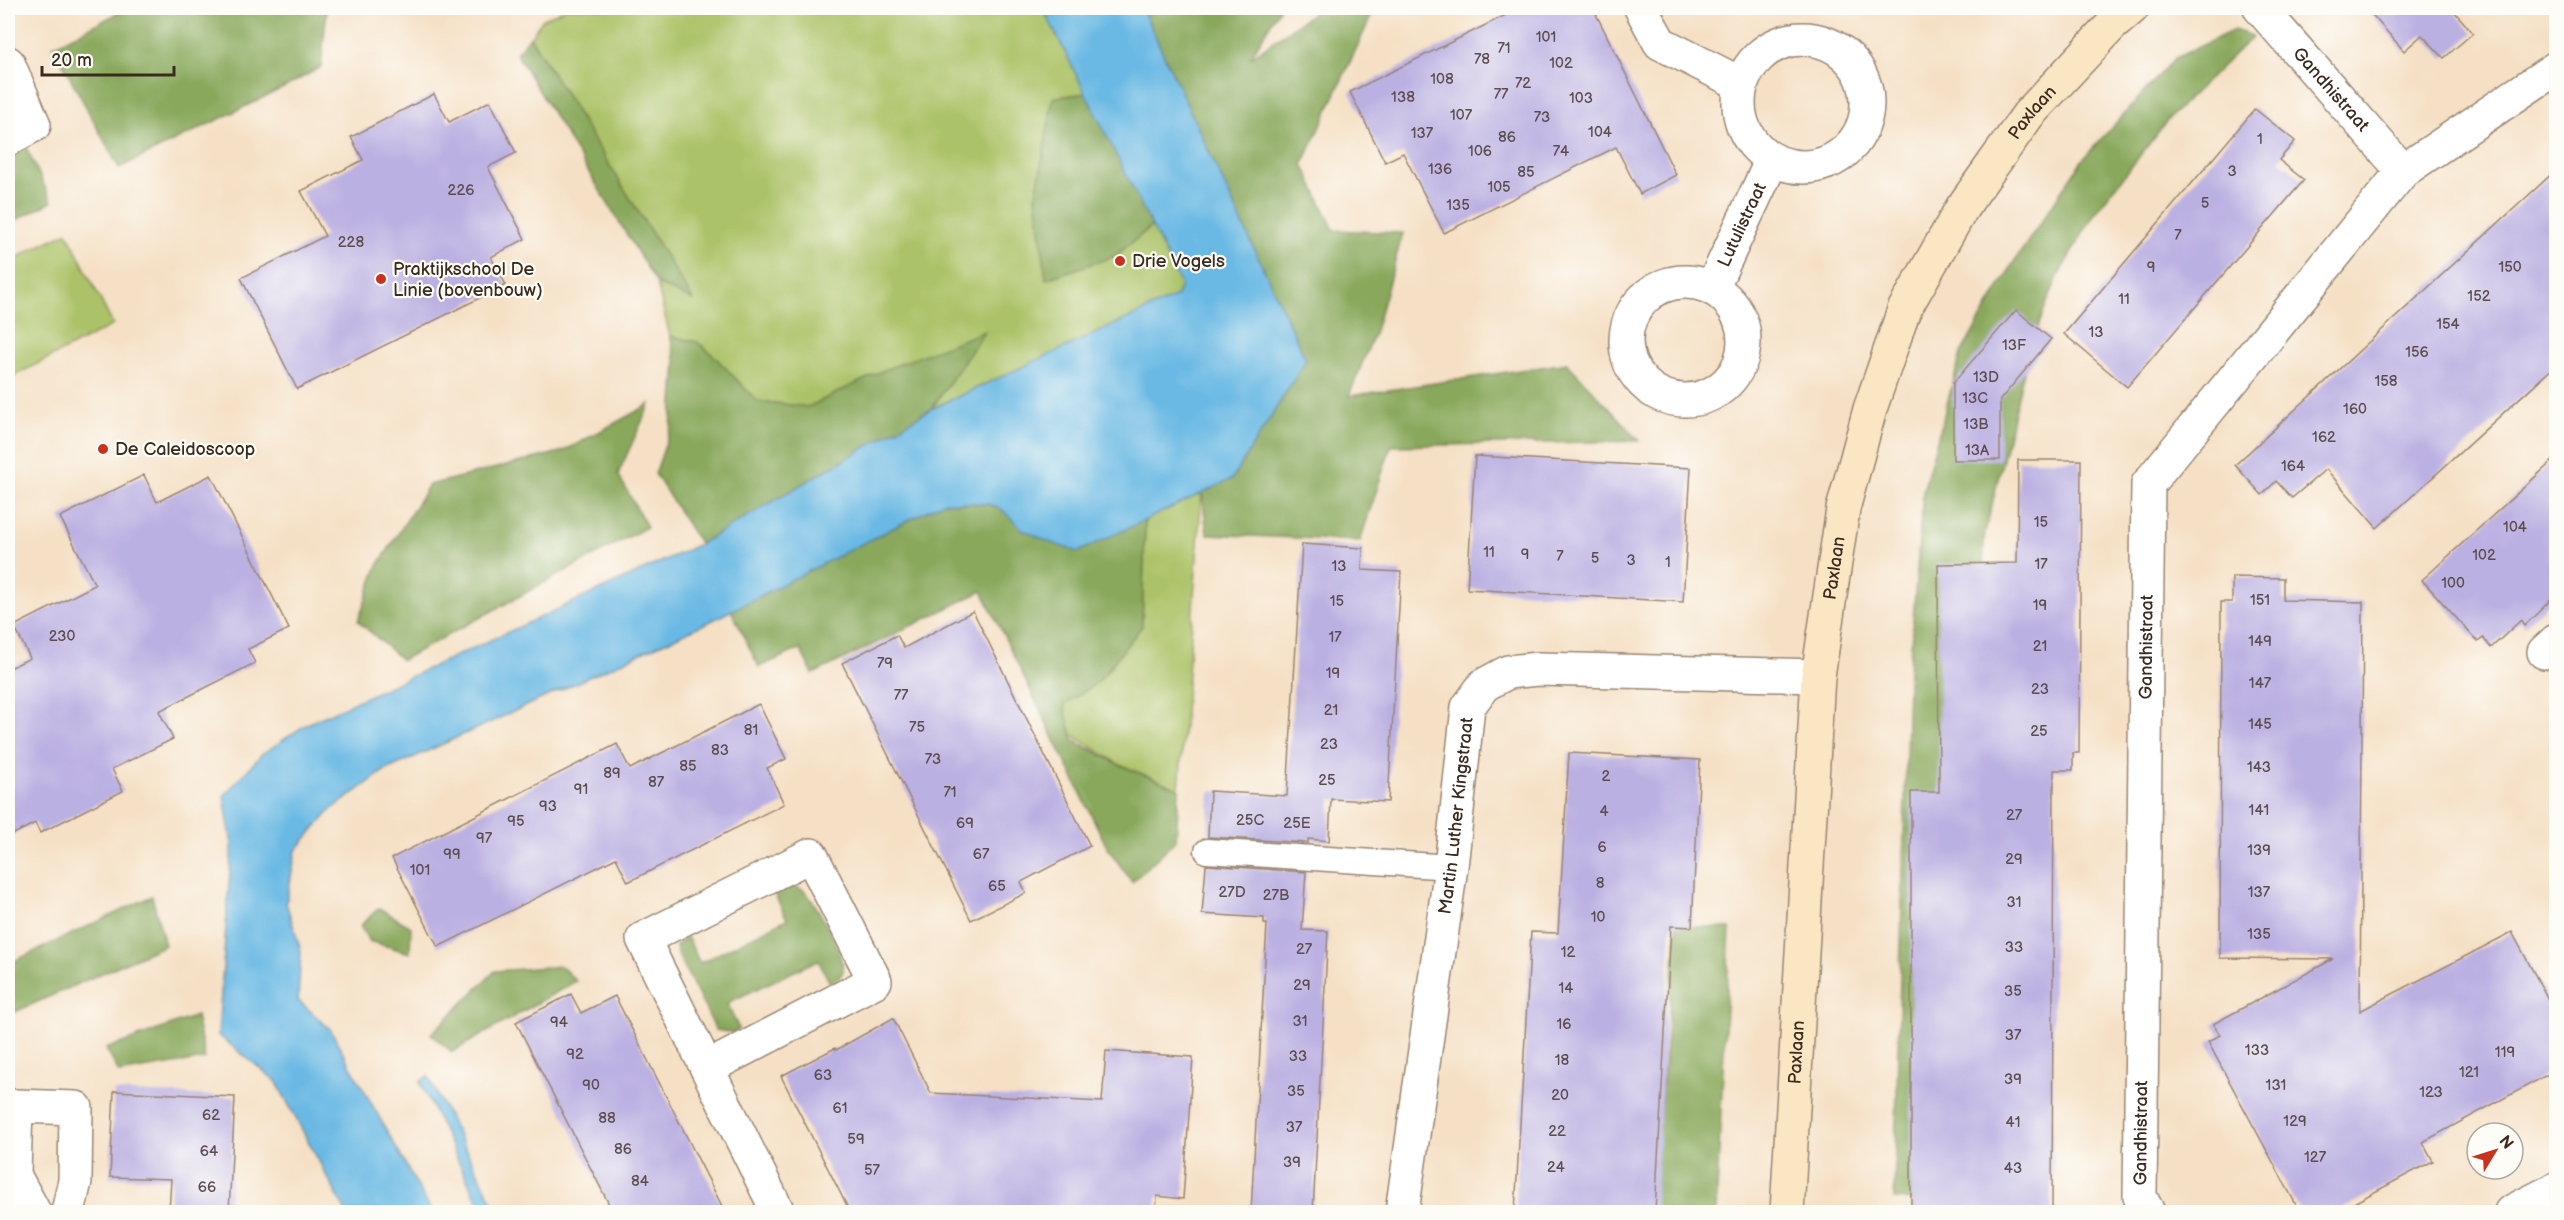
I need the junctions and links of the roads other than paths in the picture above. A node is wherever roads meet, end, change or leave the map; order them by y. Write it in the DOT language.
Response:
graph roads {
  1 [pos="1641,8"];
  2 [pos="2132,8"];
  3 [pos="2260,8"];
  4 [pos="8,63"];
  5 [pos="2556,68"];
  6 [pos="1742,84"];
  7 [pos="8,139"];
  8 [pos="1772,160"];
  9 [pos="2403,171"];
  10 [pos="1712,288"];
  11 [pos="1818,676"];
  12 [pos="1207,851"];
  13 [pos="1451,867"];
  14 [pos="707,1068"];
  15 [pos="2556,1189"];
  16 [pos="34,1212"];
  17 [pos="68,1212"];
  18 [pos="778,1212"];
  19 [pos="1401,1212"];
  20 [pos="1787,1212"];
  21 [pos="2148,1212"];
  22 [pos="2511,1212"];
  1 -- 6 [label="street"];
  2 -- 11 [label="street, Paxlaan"];
  3 -- 9 [label="street, Gandhistraat"];
  4 -- 7 [label="street"];
  5 -- 9 [label="street, Gandhistraat"];
  6 -- 8 [label="street, Lutulistraat"];
  6 -- 8 [label="street, Lutulistraat"];
  8 -- 10 [label="street, Lutulistraat"];
  9 -- 21 [label="street, Gandhistraat"];
  11 -- 13 [label="street, Martin Luther Kingstraat"];
  11 -- 20 [label="street, Paxlaan"];
  12 -- 13 [label="lane"];
  13 -- 19 [label="street, Martin Luther Kingstraat"];
  14 -- 14 [label="street"];
  14 -- 18 [label="street"];
  15 -- 22 [label="street"];
  16 -- 17 [label="street"];
}
